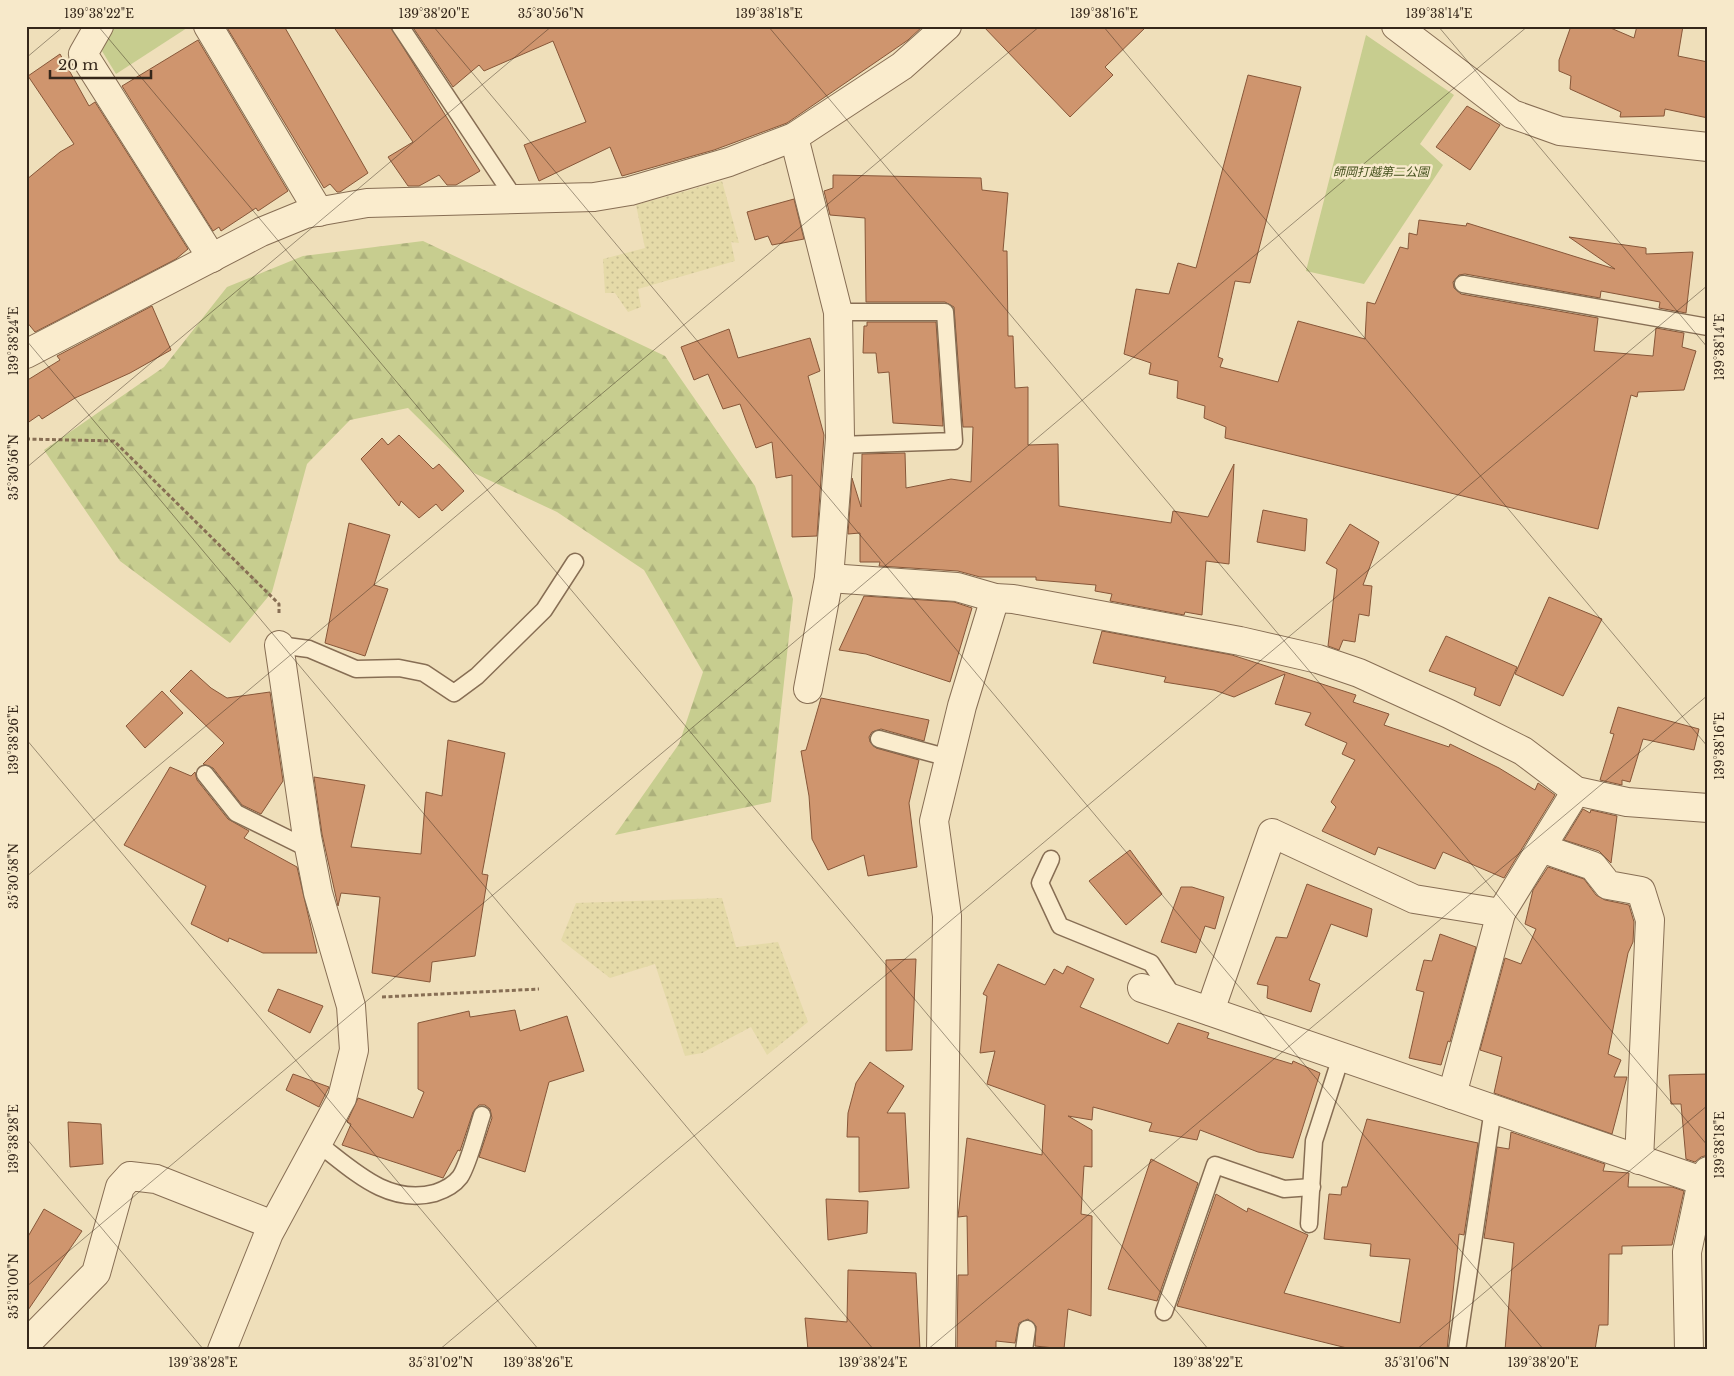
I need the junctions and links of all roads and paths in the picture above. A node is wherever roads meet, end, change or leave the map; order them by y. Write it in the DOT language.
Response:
graph roads {
  1 [pos="99,26"];
  2 [pos="208,26"];
  3 [pos="400,26"];
  4 [pos="947,26"];
  5 [pos="1396,26"];
  6 [pos="794,137"];
  7 [pos="1708,147"];
  8 [pos="515,199"];
  9 [pos="319,212"];
  10 [pos="212,258"];
  11 [pos="1463,284"];
  12 [pos="838,312"];
  13 [pos="1708,326"];
  14 [pos="26,354"];
  15 [pos="26,439"];
  16 [pos="839,445"];
  17 [pos="575,562"];
  18 [pos="829,578"];
  19 [pos="995,598"];
  20 [pos="279,645"];
  21 [pos="808,689"];
  22 [pos="879,739"];
  23 [pos="949,758"];
  24 [pos="204,774"];
  25 [pos="1576,791"];
  26 [pos="1708,808"];
  27 [pos="1541,848"];
  28 [pos="309,849"];
  29 [pos="1051,859"];
  30 [pos="1501,913"];
  31 [pos="1142,988"];
  32 [pos="539,989"];
  33 [pos="349,999"];
  34 [pos="1176,1000"];
  35 [pos="1210,1011"];
  36 [pos="1341,1057"];
  37 [pos="1452,1095"];
  38 [pos="1493,1109"];
  39 [pos="482,1115"];
  40 [pos="316,1142"];
  41 [pos="1639,1160"];
  42 [pos="1705,1176"];
  43 [pos="1312,1187"];
  44 [pos="1308,1224"];
  45 [pos="273,1225"];
  46 [pos="1164,1312"];
  47 [pos="1028,1329"];
  48 [pos="26,1344"];
  49 [pos="222,1350"];
  50 [pos="941,1350"];
  51 [pos="1024,1350"];
  52 [pos="1458,1350"];
  53 [pos="1689,1350"];
  1 -- 10 [label="street"];
  2 -- 9 [label="street"];
  3 -- 8 [label="lane"];
  4 -- 6 [label="street"];
  5 -- 7 [label="street"];
  6 -- 8 [label="street"];
  6 -- 12 [label="street"];
  8 -- 9 [label="street"];
  9 -- 10 [label="street"];
  10 -- 14 [label="street"];
  11 -- 13 [label="lane"];
  12 -- 16 [label="street"];
  12 -- 16 [label="lane"];
  15 -- 20 [label="path"];
  16 -- 18 [label="street"];
  17 -- 20 [label="lane"];
  18 -- 19 [label="street"];
  18 -- 21 [label="street"];
  19 -- 23 [label="street"];
  19 -- 25 [label="street"];
  20 -- 28 [label="street"];
  22 -- 23 [label="lane"];
  23 -- 50 [label="street"];
  24 -- 28 [label="lane"];
  25 -- 26 [label="street"];
  25 -- 27 [label="street"];
  27 -- 30 [label="street"];
  27 -- 41 [label="street"];
  28 -- 33 [label="street"];
  29 -- 34 [label="lane"];
  30 -- 35 [label="street"];
  30 -- 37 [label="street"];
  31 -- 34 [label="street"];
  32 -- 33 [label="path"];
  33 -- 40 [label="street"];
  34 -- 35 [label="street"];
  35 -- 36 [label="street"];
  36 -- 37 [label="street"];
  36 -- 43 [label="lane"];
  37 -- 38 [label="street"];
  38 -- 41 [label="street"];
  38 -- 52 [label="lane"];
  39 -- 40 [label="lane"];
  40 -- 45 [label="street"];
  41 -- 42 [label="street"];
  42 -- 53 [label="street"];
  43 -- 44 [label="lane"];
  43 -- 46 [label="lane"];
  45 -- 48 [label="street"];
  45 -- 49 [label="street"];
  47 -- 51 [label="lane"];
}
